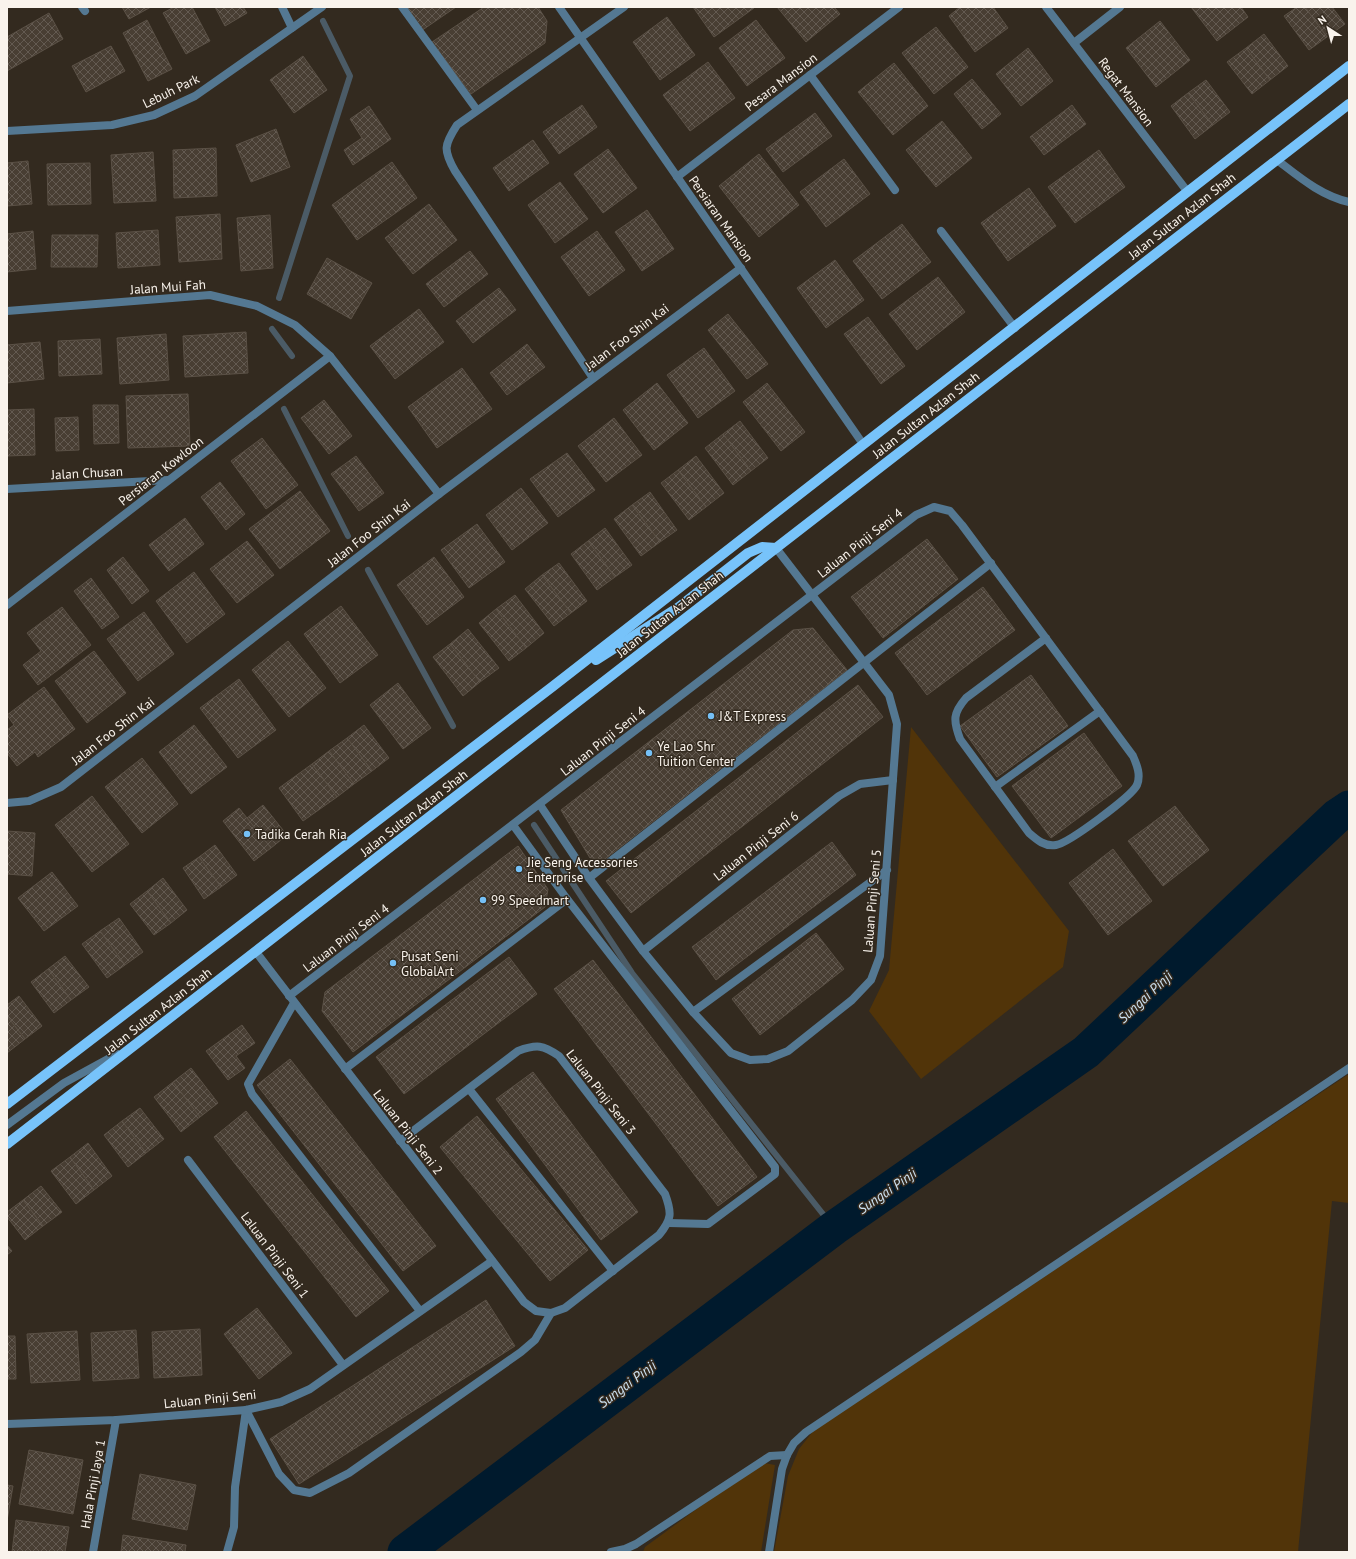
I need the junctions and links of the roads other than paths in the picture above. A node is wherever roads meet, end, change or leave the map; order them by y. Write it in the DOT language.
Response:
graph roads {
  1 [pos="282,7"];
  2 [pos="322,7"];
  3 [pos="402,7"];
  4 [pos="559,7"];
  5 [pos="624,7"];
  6 [pos="900,7"];
  7 [pos="1046,7"];
  8 [pos="1120,7"];
  9 [pos="292,28"];
  10 [pos="580,37"];
  11 [pos="1074,43"];
  12 [pos="1349,66"];
  13 [pos="810,75"];
  14 [pos="1349,104"];
  15 [pos="477,110"];
  16 [pos="7,131"];
  17 [pos="1277,160"];
  18 [pos="678,177"];
  19 [pos="895,190"];
  20 [pos="1187,192"];
  21 [pos="1349,202"];
  22 [pos="941,231"];
  23 [pos="741,268"];
  24 [pos="7,311"];
  25 [pos="1015,328"];
  26 [pos="330,356"];
  27 [pos="593,378"];
  28 [pos="863,444"];
  29 [pos="168,480"];
  30 [pos="7,489"];
  31 [pos="439,494"];
  32 [pos="776,548"];
  33 [pos="991,563"];
  34 [pos="812,595"];
  35 [pos="7,605"];
  36 [pos="1046,638"];
  37 [pos="865,664"];
  38 [pos="552,687"];
  39 [pos="1100,711"];
  40 [pos="893,780"];
  41 [pos="995,787"];
  42 [pos="7,803"];
  43 [pos="540,805"];
  44 [pos="513,825"];
  45 [pos="887,870"];
  46 [pos="590,878"];
  47 [pos="567,900"];
  48 [pos="643,951"];
  49 [pos="256,952"];
  50 [pos="292,999"];
  51 [pos="693,1012"];
  52 [pos="137,1043"];
  53 [pos="1349,1068"];
  54 [pos="345,1069"];
  55 [pos="469,1089"];
  56 [pos="7,1104"];
  57 [pos="7,1125"];
  58 [pos="400,1141"];
  59 [pos="7,1144"];
  60 [pos="188,1160"];
  61 [pos="669,1223"];
  62 [pos="492,1261"];
  63 [pos="613,1271"];
  64 [pos="420,1311"];
  65 [pos="551,1313"];
  66 [pos="344,1365"];
  67 [pos="246,1410"];
  68 [pos="116,1420"];
  69 [pos="7,1424"];
  70 [pos="787,1455"];
  71 [pos="93,1552"];
  72 [pos="227,1552"];
  73 [pos="611,1552"];
  74 [pos="768,1552"];
  1 -- 9 [label="street"];
  2 -- 9 [label="street, Lebuh Park"];
  3 -- 15 [label="street"];
  4 -- 10 [label="street, Persiaran Mansion"];
  5 -- 10 [label="street"];
  6 -- 13 [label="street, Pesara Mansion"];
  7 -- 11 [label="street, Regat Mansion"];
  8 -- 11 [label="street"];
  9 -- 16 [label="street, Lebuh Park"];
  10 -- 15 [label="street"];
  10 -- 18 [label="street, Persiaran Mansion"];
  11 -- 20 [label="street, Regat Mansion"];
  12 -- 20 [label="main road, Jalan Sultan Azlan Shah"];
  13 -- 18 [label="street, Pesara Mansion"];
  13 -- 19 [label="street"];
  14 -- 17 [label="main road, Jalan Sultan Azlan Shah"];
  15 -- 27 [label="street"];
  17 -- 21 [label="street"];
  17 -- 32 [label="main road, Jalan Sultan Azlan Shah"];
  18 -- 23 [label="street, Persiaran Mansion"];
  20 -- 25 [label="main road, Jalan Sultan Azlan Shah"];
  22 -- 25 [label="street"];
  23 -- 27 [label="street, Jalan Foo Shin Kai"];
  23 -- 28 [label="street, Persiaran Mansion"];
  24 -- 26 [label="street, Jalan Mui Fah"];
  25 -- 28 [label="main road, Jalan Sultan Azlan Shah"];
  26 -- 29 [label="street, Persiaran Kowloon"];
  26 -- 31 [label="street, Jalan Mui Fah"];
  27 -- 31 [label="street, Jalan Foo Shin Kai"];
  28 -- 38 [label="main road, Jalan Sultan Azlan Shah"];
  29 -- 30 [label="street, Jalan Chusan"];
  29 -- 35 [label="street, Persiaran Kowloon"];
  31 -- 42 [label="street, Jalan Foo Shin Kai"];
  32 -- 34 [label="street, Laluan Pinji Seni 5"];
  32 -- 38 [label="main road"];
  32 -- 49 [label="main road, Jalan Sultan Azlan Shah"];
  33 -- 34 [label="street, Laluan Pinji Seni 4"];
  33 -- 36 [label="street"];
  33 -- 37 [label="street"];
  34 -- 37 [label="street, Laluan Pinji Seni 5"];
  34 -- 43 [label="street, Laluan Pinji Seni 4"];
  36 -- 39 [label="street"];
  36 -- 41 [label="street"];
  37 -- 40 [label="street, Laluan Pinji Seni 5"];
  37 -- 46 [label="street"];
  38 -- 56 [label="main road, Jalan Sultan Azlan Shah"];
  39 -- 41 [label="street"];
  39 -- 41 [label="street"];
  40 -- 45 [label="street, Laluan Pinji Seni 5"];
  40 -- 48 [label="street, Laluan Pinji Seni 6"];
  43 -- 44 [label="street, Laluan Pinji Seni 4"];
  43 -- 46 [label="street, Laluan Pinji Seni 5"];
  44 -- 47 [label="street"];
  44 -- 50 [label="street, Laluan Pinji Seni 4"];
  45 -- 51 [label="street"];
  45 -- 51 [label="street, Laluan Pinji Seni 5"];
  46 -- 48 [label="street, Laluan Pinji Seni 5"];
  47 -- 54 [label="street"];
  47 -- 61 [label="street"];
  48 -- 51 [label="street, Laluan Pinji Seni 5"];
  49 -- 50 [label="street, Laluan Pinji Seni 2"];
  49 -- 52 [label="main road, Jalan Sultan Azlan Shah"];
  50 -- 54 [label="street, Laluan Pinji Seni 2"];
  50 -- 64 [label="street"];
  52 -- 57 [label="street"];
  52 -- 59 [label="main road, Jalan Sultan Azlan Shah"];
  53 -- 70 [label="street"];
  54 -- 58 [label="street, Laluan Pinji Seni 2"];
  55 -- 58 [label="street, Laluan Pinji Seni 3"];
  55 -- 61 [label="street, Laluan Pinji Seni 3"];
  55 -- 63 [label="street"];
  58 -- 62 [label="street, Laluan Pinji Seni 2"];
  60 -- 66 [label="street, Laluan Pinji Seni 1"];
  61 -- 63 [label="street"];
  62 -- 64 [label="street, Laluan Pinji Seni"];
  62 -- 65 [label="street, Laluan Pinji Seni 2"];
  63 -- 65 [label="street"];
  64 -- 66 [label="street, Laluan Pinji Seni"];
  65 -- 67 [label="street"];
  66 -- 67 [label="street, Laluan Pinji Seni"];
  67 -- 68 [label="street, Laluan Pinji Seni"];
  67 -- 72 [label="street"];
  68 -- 69 [label="street, Laluan Pinji Seni"];
  68 -- 71 [label="street, Hala Pinji Jaya 1"];
  70 -- 73 [label="street"];
  70 -- 74 [label="street"];
}
